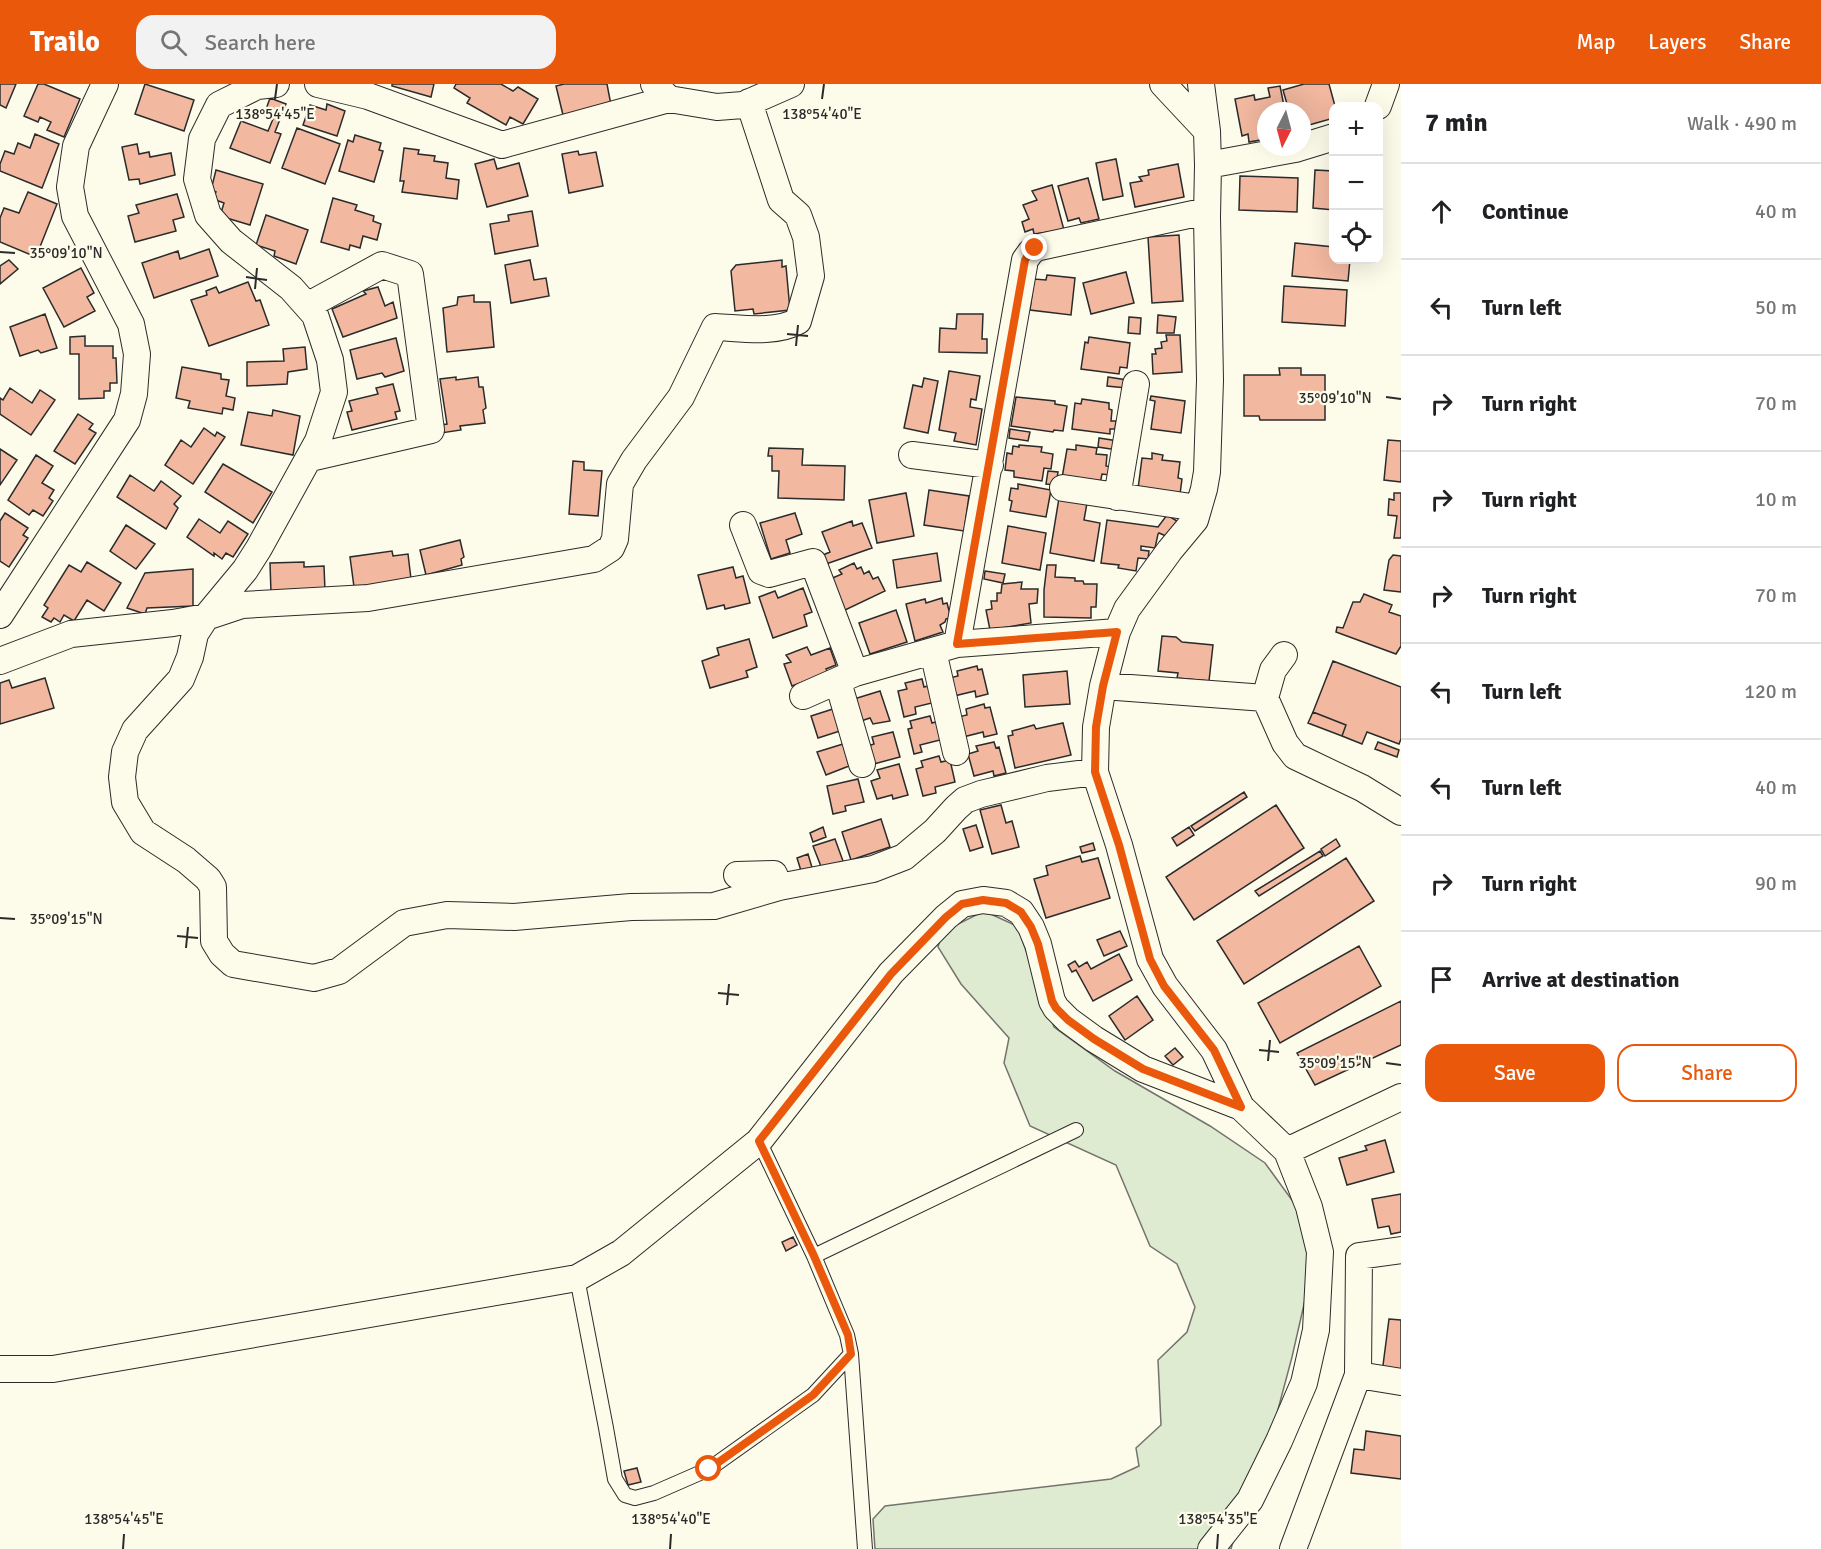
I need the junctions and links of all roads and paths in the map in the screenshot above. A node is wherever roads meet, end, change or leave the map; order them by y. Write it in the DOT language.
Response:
graph roads {
  1 [pos="105,84"];
  2 [pos="276,84"];
  3 [pos="318,84"];
  4 [pos="791,84"];
  5 [pos="1163,84"];
  6 [pos="1201,84"];
  7 [pos="1386,84"];
  8 [pos="661,91"];
  9 [pos="749,102"];
  10 [pos="1379,102"];
  11 [pos="1207,131"];
  12 [pos="1329,139"];
  13 [pos="1208,165"];
  14 [pos="1207,211"];
  15 [pos="307,306"];
  16 [pos="1136,384"];
  17 [pos="912,455"];
  18 [pos="310,458"];
  19 [pos="990,465"];
  20 [pos="1063,488"];
  21 [pos="1118,497"];
  22 [pos="1198,508"];
  23 [pos="743,525"];
  24 [pos="0,615"];
  25 [pos="206,617"];
  26 [pos="1117,632"];
  27 [pos="945,648"];
  28 [pos="1284,655"];
  29 [pos="0,661"];
  30 [pos="847,677"];
  31 [pos="1103,686"];
  32 [pos="803,696"];
  33 [pos="1265,698"];
  34 [pos="956,752"];
  35 [pos="862,764"];
  36 [pos="1095,772"];
  37 [pos="1401,812"];
  38 [pos="737,875"];
  39 [pos="779,887"];
  40 [pos="1401,1098"];
  41 [pos="1241,1107"];
  42 [pos="1076,1130"];
  43 [pos="759,1141"];
  44 [pos="1287,1151"];
  45 [pos="1401,1251"];
  46 [pos="814,1256"];
  47 [pos="1359,1256"];
  48 [pos="1320,1259"];
  49 [pos="577,1278"];
  50 [pos="851,1354"];
  51 [pos="0,1370"];
  52 [pos="1358,1375"];
  53 [pos="1401,1382"];
  54 [pos="865,1549"];
  55 [pos="1211,1549"];
  56 [pos="1293,1549"];
  1 -- 24 [label="street"];
  2 -- 15 [label="street"];
  3 -- 8 [label="street"];
  4 -- 9 [label="street"];
  5 -- 11 [label="street"];
  6 -- 11 [label="street"];
  7 -- 10 [label="street"];
  8 -- 9 [label="street"];
  9 -- 25 [label="street"];
  11 -- 13 [label="street"];
  12 -- 13 [label="street"];
  13 -- 14 [label="street"];
  14 -- 19 [label="street"];
  14 -- 22 [label="street"];
  15 -- 18 [label="street"];
  15 -- 18 [label="street"];
  16 -- 21 [label="street"];
  17 -- 19 [label="street"];
  18 -- 25 [label="street"];
  19 -- 27 [label="street"];
  20 -- 21 [label="street"];
  21 -- 22 [label="street"];
  22 -- 26 [label="street"];
  23 -- 30 [label="street"];
  25 -- 29 [label="street"];
  25 -- 39 [label="street"];
  26 -- 27 [label="street"];
  26 -- 31 [label="street"];
  27 -- 30 [label="street"];
  27 -- 34 [label="street"];
  28 -- 33 [label="street"];
  30 -- 32 [label="street"];
  30 -- 35 [label="street"];
  31 -- 33 [label="street"];
  31 -- 36 [label="street"];
  33 -- 37 [label="street"];
  36 -- 39 [label="street"];
  36 -- 41 [label="street"];
  38 -- 39 [label="street"];
  40 -- 44 [label="street"];
  41 -- 43 [label="street"];
  41 -- 44 [label="street"];
  42 -- 46 [label="lane"];
  43 -- 46 [label="lane"];
  43 -- 49 [label="street"];
  44 -- 48 [label="street"];
  45 -- 47 [label="street"];
  46 -- 50 [label="lane"];
  47 -- 48 [label="street"];
  47 -- 52 [label="street"];
  48 -- 55 [label="street"];
  49 -- 50 [label="lane"];
  49 -- 51 [label="street"];
  50 -- 54 [label="lane"];
  52 -- 53 [label="street"];
  52 -- 56 [label="street"];
}
